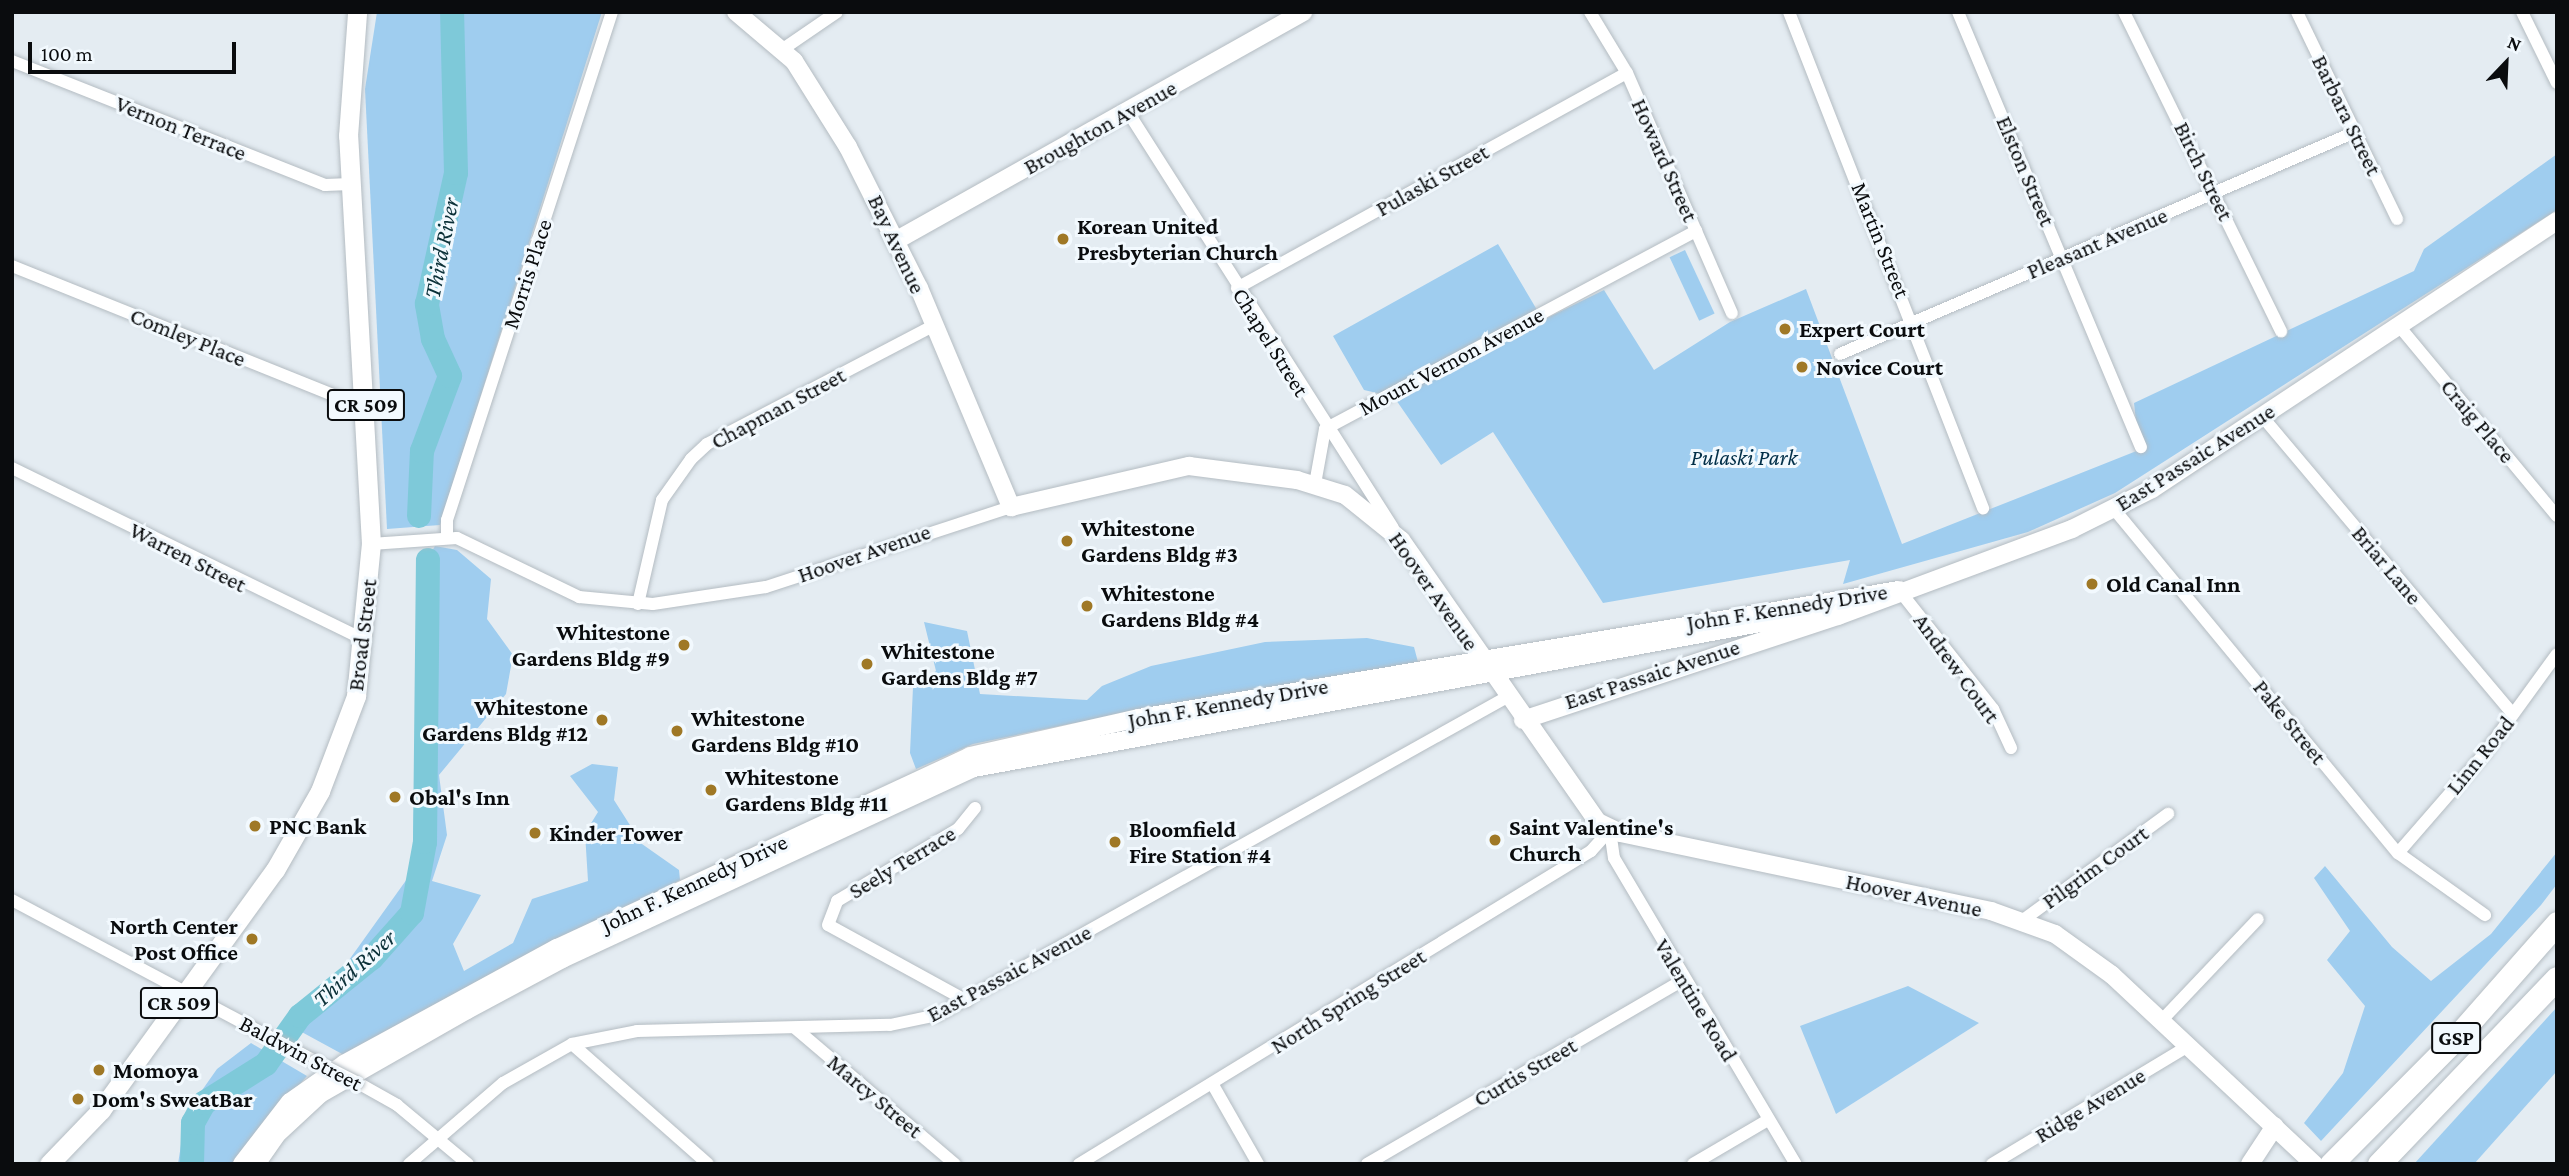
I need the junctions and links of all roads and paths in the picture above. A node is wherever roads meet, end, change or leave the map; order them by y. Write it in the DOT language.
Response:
graph roads {
  1 [pos="357,12"];
  2 [pos="612,12"];
  3 [pos="736,12"];
  4 [pos="837,12"];
  5 [pos="1303,12"];
  6 [pos="1590,12"];
  7 [pos="1789,12"];
  8 [pos="1958,12"];
  9 [pos="2124,12"];
  10 [pos="2297,12"];
  11 [pos="2522,12"];
  12 [pos="783,49"];
  13 [pos="12,61"];
  14 [pos="1627,73"];
  15 [pos="2557,83"];
  16 [pos="1128,112"];
  17 [pos="2355,132"];
  18 [pos="351,184"];
  19 [pos="2215,192"];
  20 [pos="2397,219"];
  21 [pos="2554,228"];
  22 [pos="1696,230"];
  23 [pos="897,240"];
  24 [pos="2063,258"];
  25 [pos="12,266"];
  26 [pos="1237,288"];
  27 [pos="1732,313"];
  28 [pos="1914,323"];
  29 [pos="933,326"];
  30 [pos="2399,326"];
  31 [pos="2281,331"];
  32 [pos="1840,354"];
  33 [pos="366,401"];
  34 [pos="2262,415"];
  35 [pos="1325,429"];
  36 [pos="2141,447"];
  37 [pos="12,468"];
  38 [pos="1315,484"];
  39 [pos="1011,507"];
  40 [pos="1983,508"];
  41 [pos="2114,509"];
  42 [pos="2557,516"];
  43 [pos="447,537"];
  44 [pos="1401,540"];
  45 [pos="371,544"];
  46 [pos="1899,590"];
  47 [pos="638,604"];
  48 [pos="365,640"];
  49 [pos="2557,654"];
  50 [pos="1485,665"];
  51 [pos="1507,697"];
  52 [pos="2513,714"];
  53 [pos="1523,720"];
  54 [pos="2011,748"];
  55 [pos="975,808"];
  56 [pos="2168,814"];
  57 [pos="1610,830"];
  58 [pos="2398,853"];
  59 [pos="12,900"];
  60 [pos="2485,915"];
  61 [pos="2258,919"];
  62 [pos="2023,920"];
  63 [pos="2557,922"];
  64 [pos="2557,978"];
  65 [pos="1683,980"];
  66 [pos="187,993"];
  67 [pos="967,1001"];
  68 [pos="2162,1020"];
  69 [pos="795,1028"];
  70 [pos="572,1044"];
  71 [pos="2188,1046"];
  72 [pos="1213,1085"];
  73 [pos="1768,1120"];
  74 [pos="2275,1126"];
  75 [pos="437,1137"];
  76 [pos="48,1164"];
  77 [pos="242,1164"];
  78 [pos="256,1164"];
  79 [pos="409,1164"];
  80 [pos="468,1164"];
  81 [pos="708,1164"];
  82 [pos="955,1164"];
  83 [pos="1079,1164"];
  84 [pos="1258,1164"];
  85 [pos="1367,1164"];
  86 [pos="1693,1164"];
  87 [pos="1796,1164"];
  88 [pos="1992,1164"];
  89 [pos="2250,1164"];
  90 [pos="2314,1164"];
  91 [pos="2331,1164"];
  92 [pos="2379,1164"];
  1 -- 18 [label="main road, Broad Street / CR 509"];
  2 -- 43 [label="street, Morris Place"];
  3 -- 12 [label="main road, Bay Avenue"];
  4 -- 12 [label="street"];
  5 -- 16 [label="main road, Broughton Avenue"];
  6 -- 14 [label="street, Howard Street"];
  7 -- 28 [label="street, Martin Street"];
  8 -- 24 [label="street, Elston Street"];
  9 -- 19 [label="street, Birch Street"];
  10 -- 17 [label="street, Barbara Street"];
  11 -- 15 [label="street"];
  12 -- 23 [label="main road, Bay Avenue"];
  13 -- 18 [label="street, Vernon Terrace"];
  14 -- 22 [label="street, Howard Street"];
  14 -- 26 [label="street, Pulaski Street"];
  16 -- 23 [label="main road, Broughton Avenue"];
  16 -- 26 [label="street, Chapel Street"];
  17 -- 19 [label="street, Pleasant Avenue"];
  17 -- 20 [label="street, Barbara Street"];
  18 -- 33 [label="main road, Broad Street / CR 509"];
  19 -- 24 [label="street, Pleasant Avenue"];
  19 -- 31 [label="street, Birch Street"];
  21 -- 30 [label="main road, East Passaic Avenue"];
  22 -- 27 [label="street, Howard Street"];
  22 -- 35 [label="street, Mount Vernon Avenue"];
  23 -- 29 [label="main road, Bay Avenue"];
  24 -- 28 [label="street, Pleasant Avenue"];
  24 -- 36 [label="street, Elston Street"];
  25 -- 33 [label="street, Comley Place"];
  26 -- 35 [label="street, Chapel Street"];
  28 -- 32 [label="street, Pleasant Avenue"];
  28 -- 40 [label="street, Martin Street"];
  29 -- 39 [label="main road, Bay Avenue"];
  29 -- 47 [label="street, Chapman Street"];
  30 -- 34 [label="main road, East Passaic Avenue"];
  30 -- 42 [label="street, Craig Place"];
  33 -- 45 [label="main road, Broad Street / CR 509"];
  34 -- 41 [label="main road, East Passaic Avenue"];
  34 -- 52 [label="street, Briar Lane"];
  35 -- 38 [label="street"];
  35 -- 44 [label="street"];
  37 -- 48 [label="street, Warren Street"];
  38 -- 39 [label="main road, Hoover Avenue"];
  38 -- 44 [label="main road, Hoover Avenue"];
  39 -- 47 [label="street, Hoover Avenue"];
  41 -- 46 [label="main road, East Passaic Avenue"];
  41 -- 58 [label="street, Pake Street"];
  43 -- 45 [label="street, Hoover Avenue"];
  43 -- 47 [label="street, Hoover Avenue"];
  44 -- 50 [label="main road, Hoover Avenue"];
  45 -- 48 [label="main road, Broad Street / CR 509"];
  46 -- 50 [label="main road, John F. Kennedy Drive"];
  46 -- 53 [label="main road, East Passaic Avenue"];
  46 -- 54 [label="street, Andrew Court"];
  48 -- 66 [label="main road, Broad Street / CR 509"];
  49 -- 52 [label="street, Linn Road"];
  50 -- 51 [label="main road, Hoover Avenue"];
  50 -- 77 [label="main road, John F. Kennedy Drive"];
  50 -- 78 [label="main road, John F. Kennedy Drive"];
  51 -- 53 [label="main road, Hoover Avenue"];
  51 -- 67 [label="street, East Passaic Avenue"];
  52 -- 58 [label="street, Linn Road"];
  53 -- 57 [label="main road, Hoover Avenue"];
  55 -- 67 [label="street, Seely Terrace"];
  56 -- 62 [label="street, Pilgrim Court"];
  57 -- 62 [label="main road, Hoover Avenue"];
  57 -- 65 [label="street, Valentine Road"];
  57 -- 72 [label="street, North Spring Street"];
  58 -- 60 [label="street, Pake Street"];
  59 -- 66 [label="street, Baldwin Street"];
  61 -- 68 [label="street"];
  62 -- 68 [label="main road, Hoover Avenue"];
  63 -- 91 [label="highway, GSP"];
  64 -- 92 [label="highway, GSP"];
  65 -- 73 [label="street, Valentine Road"];
  65 -- 85 [label="street, Curtis Street"];
  66 -- 75 [label="street, Baldwin Street, bridge"];
  66 -- 76 [label="main road, Broad Street / CR 509"];
  67 -- 69 [label="street, East Passaic Avenue"];
  68 -- 71 [label="main road, Hoover Avenue"];
  69 -- 70 [label="street, East Passaic Avenue"];
  69 -- 82 [label="street, Marcy Street"];
  70 -- 75 [label="street, East Passaic Avenue"];
  70 -- 81 [label="street"];
  71 -- 74 [label="main road, Hoover Avenue"];
  71 -- 88 [label="street, Ridge Avenue"];
  72 -- 83 [label="street, North Spring Street"];
  72 -- 84 [label="street"];
  73 -- 86 [label="street"];
  73 -- 87 [label="street, Valentine Road"];
  74 -- 89 [label="main road"];
  74 -- 90 [label="main road, Hoover Avenue"];
  75 -- 79 [label="street, East Passaic Avenue"];
  75 -- 80 [label="street, Baldwin Street"];
}
